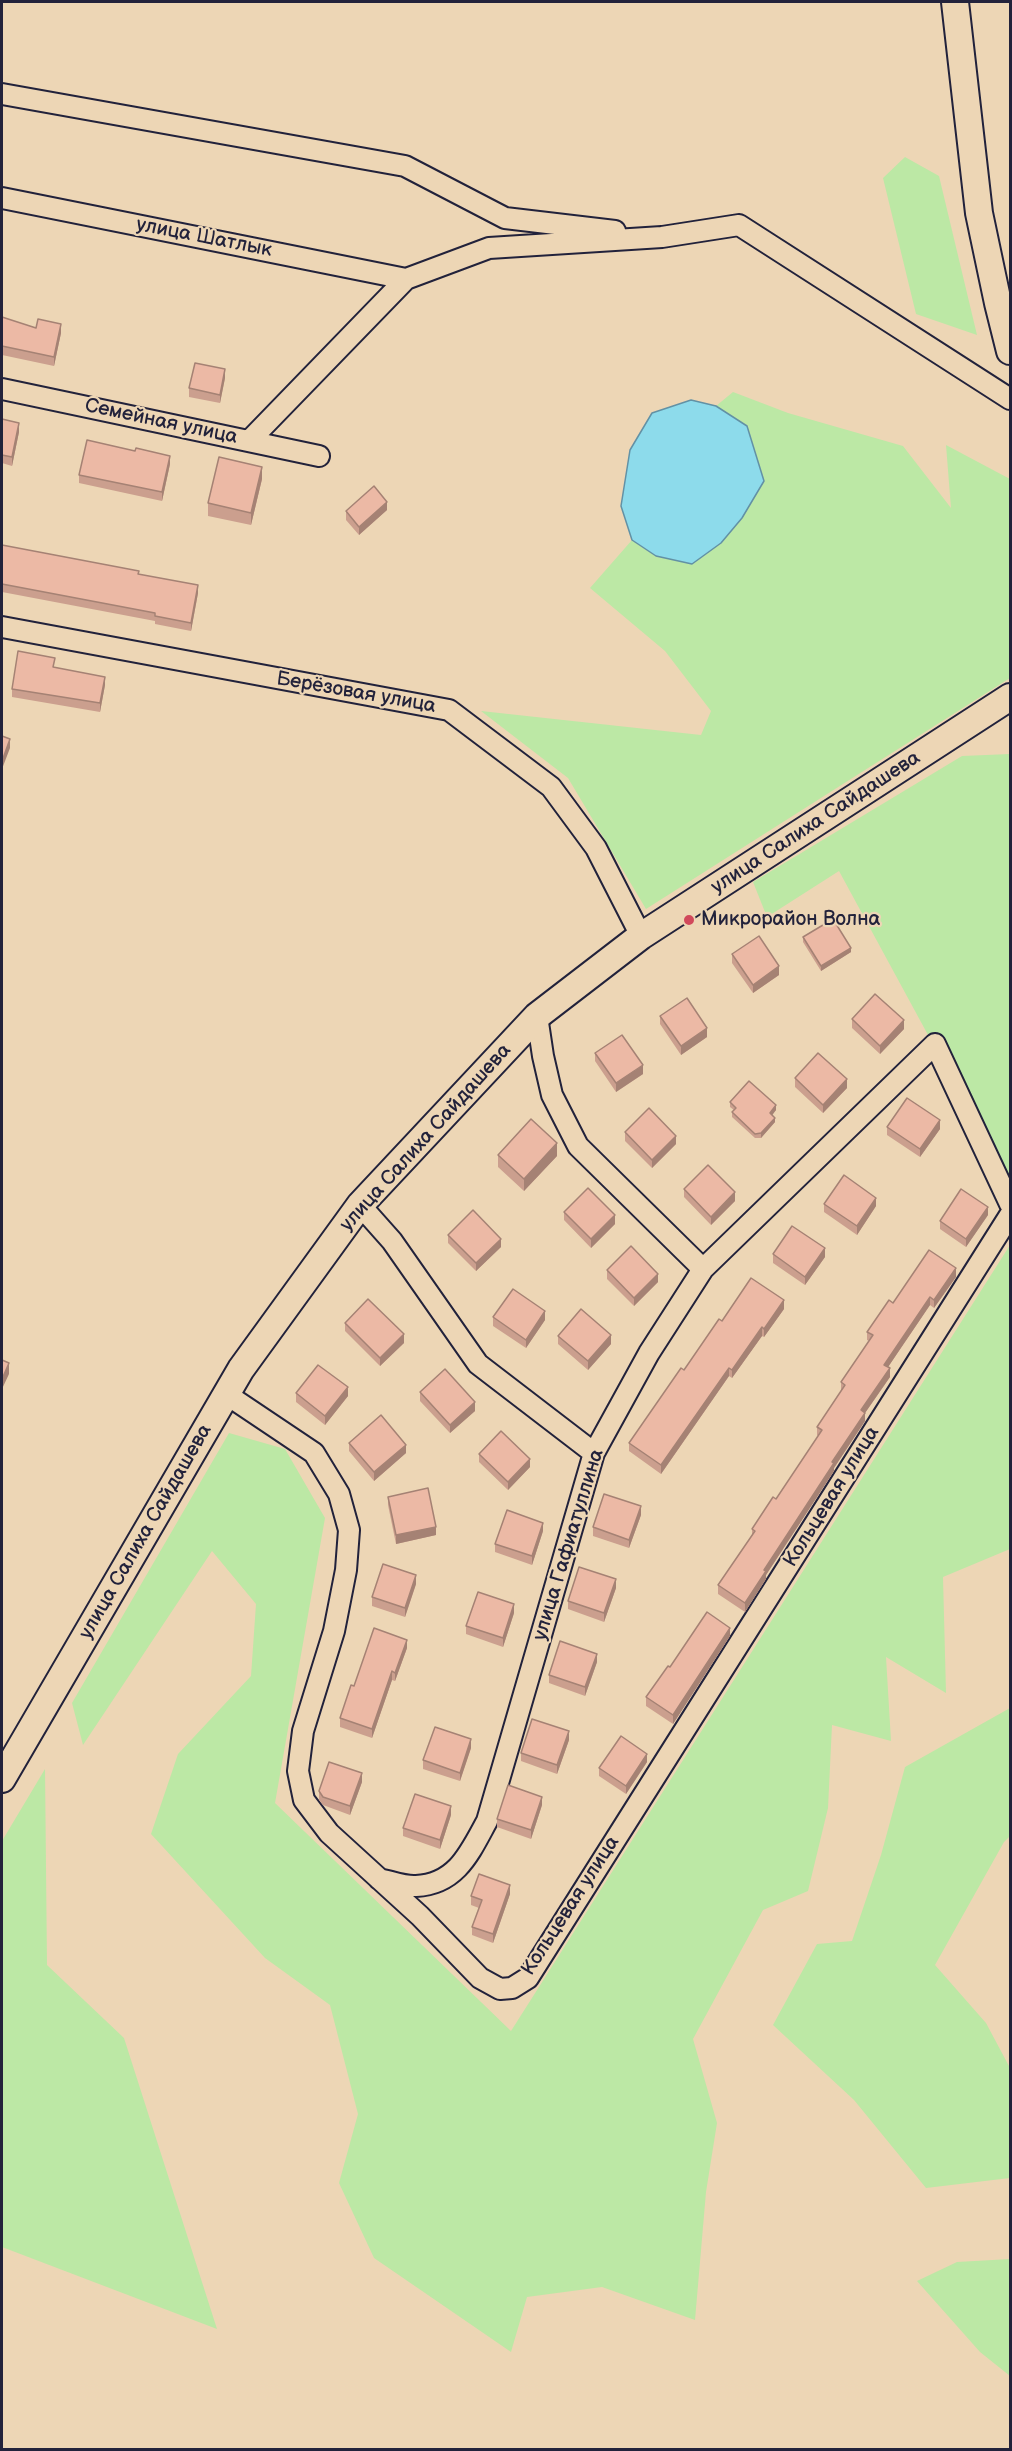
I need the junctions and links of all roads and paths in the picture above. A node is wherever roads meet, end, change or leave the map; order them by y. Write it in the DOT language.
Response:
graph roads {
  1 [pos="955,2"];
  2 [pos="2,94"];
  3 [pos="2,198"];
  4 [pos="662,237"];
  5 [pos="406,279"];
  6 [pos="1011,351"];
  7 [pos="2,389"];
  8 [pos="1011,399"];
  9 [pos="250,440"];
  10 [pos="319,456"];
  11 [pos="2,627"];
  12 [pos="1011,697"];
  13 [pos="641,936"];
  14 [pos="537,1016"];
  15 [pos="1011,1204"];
  16 [pos="360,1205"];
  17 [pos="1011,1215"];
  18 [pos="703,1269"];
  19 [pos="226,1394"];
  20 [pos="594,1453"];
  21 [pos="2,1779"];
  22 [pos="380,1879"];
  1 -- 6 [label="street"];
  2 -- 4 [label="street"];
  3 -- 5 [label="street, улица Шатлык"];
  4 -- 5 [label="street"];
  4 -- 8 [label="street"];
  5 -- 9 [label="street"];
  7 -- 9 [label="street, Семейная улица"];
  9 -- 10 [label="street, Семейная улица"];
  11 -- 13 [label="street, Берёзовая улица"];
  12 -- 13 [label="street, улица Салиха Сайдашева"];
  13 -- 14 [label="street, улица Салиха Сайдашева"];
  14 -- 16 [label="street, улица Салиха Сайдашева"];
  14 -- 18 [label="street"];
  15 -- 18 [label="street, улица Гафиатуллина"];
  16 -- 19 [label="street, улица Салиха Сайдашева"];
  16 -- 20 [label="street"];
  17 -- 22 [label="street, Кольцевая улица"];
  18 -- 20 [label="street, улица Гафиатуллина"];
  19 -- 21 [label="street, улица Салиха Сайдашева"];
  19 -- 22 [label="street, Кольцевая улица"];
  20 -- 22 [label="street, улица Гафиатуллина"];
}
